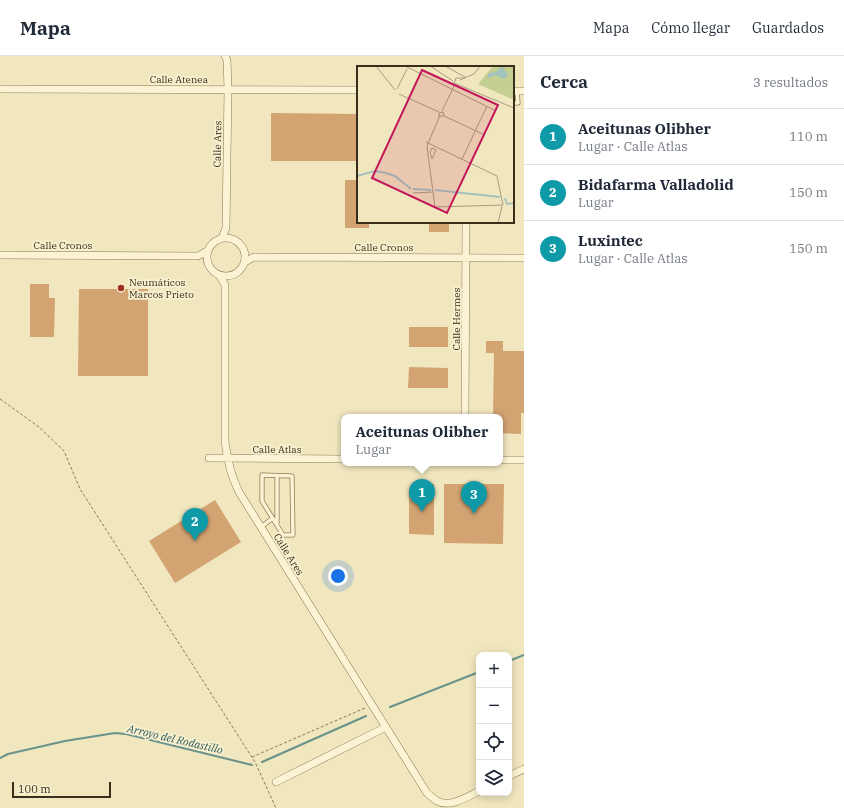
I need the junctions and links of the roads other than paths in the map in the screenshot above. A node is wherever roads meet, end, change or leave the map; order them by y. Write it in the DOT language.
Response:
graph roads {
  1 [pos="227,57"];
  2 [pos="0,89"];
  3 [pos="228,90"];
  4 [pos="357,90"];
  5 [pos="518,91"];
  6 [pos="514,103"];
  7 [pos="518,103"];
  8 [pos="524,103"];
  9 [pos="466,223"];
  10 [pos="226,228"];
  11 [pos="222,238"];
  12 [pos="232,238"];
  13 [pos="208,251"];
  14 [pos="245,252"];
  15 [pos="0,255"];
  16 [pos="198,256"];
  17 [pos="254,257"];
  18 [pos="466,258"];
  19 [pos="524,258"];
  20 [pos="207,262"];
  21 [pos="245,262"];
  22 [pos="219,275"];
  23 [pos="230,276"];
  24 [pos="225,285"];
  25 [pos="465,414"];
  26 [pos="210,458"];
  27 [pos="227,459"];
  28 [pos="341,459"];
  29 [pos="503,460"];
  30 [pos="524,460"];
  31 [pos="277,476"];
  32 [pos="273,518"];
  33 [pos="277,524"];
  34 [pos="261,527"];
  35 [pos="386,727"];
  36 [pos="524,769"];
  37 [pos="512,775"];
  38 [pos="276,782"];
  39 [pos="476,792"];
  1 -- 3 [label="street, Calle Ares"];
  2 -- 3 [label="street, Calle Atenea"];
  3 -- 4 [label="street, Calle Atenea"];
  3 -- 10 [label="street, Calle Ares"];
  5 -- 7 [label="lane"];
  6 -- 7 [label="lane"];
  7 -- 8 [label="lane"];
  9 -- 18 [label="street, Calle Hermes"];
  10 -- 11 [label="street, Calle Ares"];
  10 -- 12 [label="street"];
  11 -- 12 [label="street"];
  11 -- 13 [label="street"];
  12 -- 14 [label="street"];
  13 -- 16 [label="street, Calle Cronos"];
  13 -- 20 [label="street"];
  14 -- 17 [label="street"];
  14 -- 21 [label="street"];
  15 -- 16 [label="street, Calle Cronos"];
  16 -- 20 [label="street"];
  17 -- 18 [label="street, Calle Cronos"];
  17 -- 21 [label="street, Calle Cronos"];
  18 -- 19 [label="street, Calle Cronos"];
  18 -- 25 [label="street, Calle Hermes"];
  20 -- 22 [label="street"];
  21 -- 23 [label="street"];
  22 -- 23 [label="street"];
  22 -- 24 [label="street"];
  23 -- 24 [label="street, Calle Ares"];
  24 -- 27 [label="street, Calle Ares"];
  26 -- 27 [label="street, Calle Atlas"];
  27 -- 28 [label="street, Calle Atlas"];
  27 -- 34 [label="street, Calle Ares"];
  29 -- 30 [label="street"];
  31 -- 32 [label="lane"];
  31 -- 33 [label="lane"];
  31 -- 33 [label="lane"];
  32 -- 33 [label="lane"];
  32 -- 34 [label="lane"];
  34 -- 35 [label="street, Calle Ares"];
  35 -- 38 [label="street"];
  35 -- 39 [label="street, Calle Ares"];
  36 -- 37 [label="street"];
}
